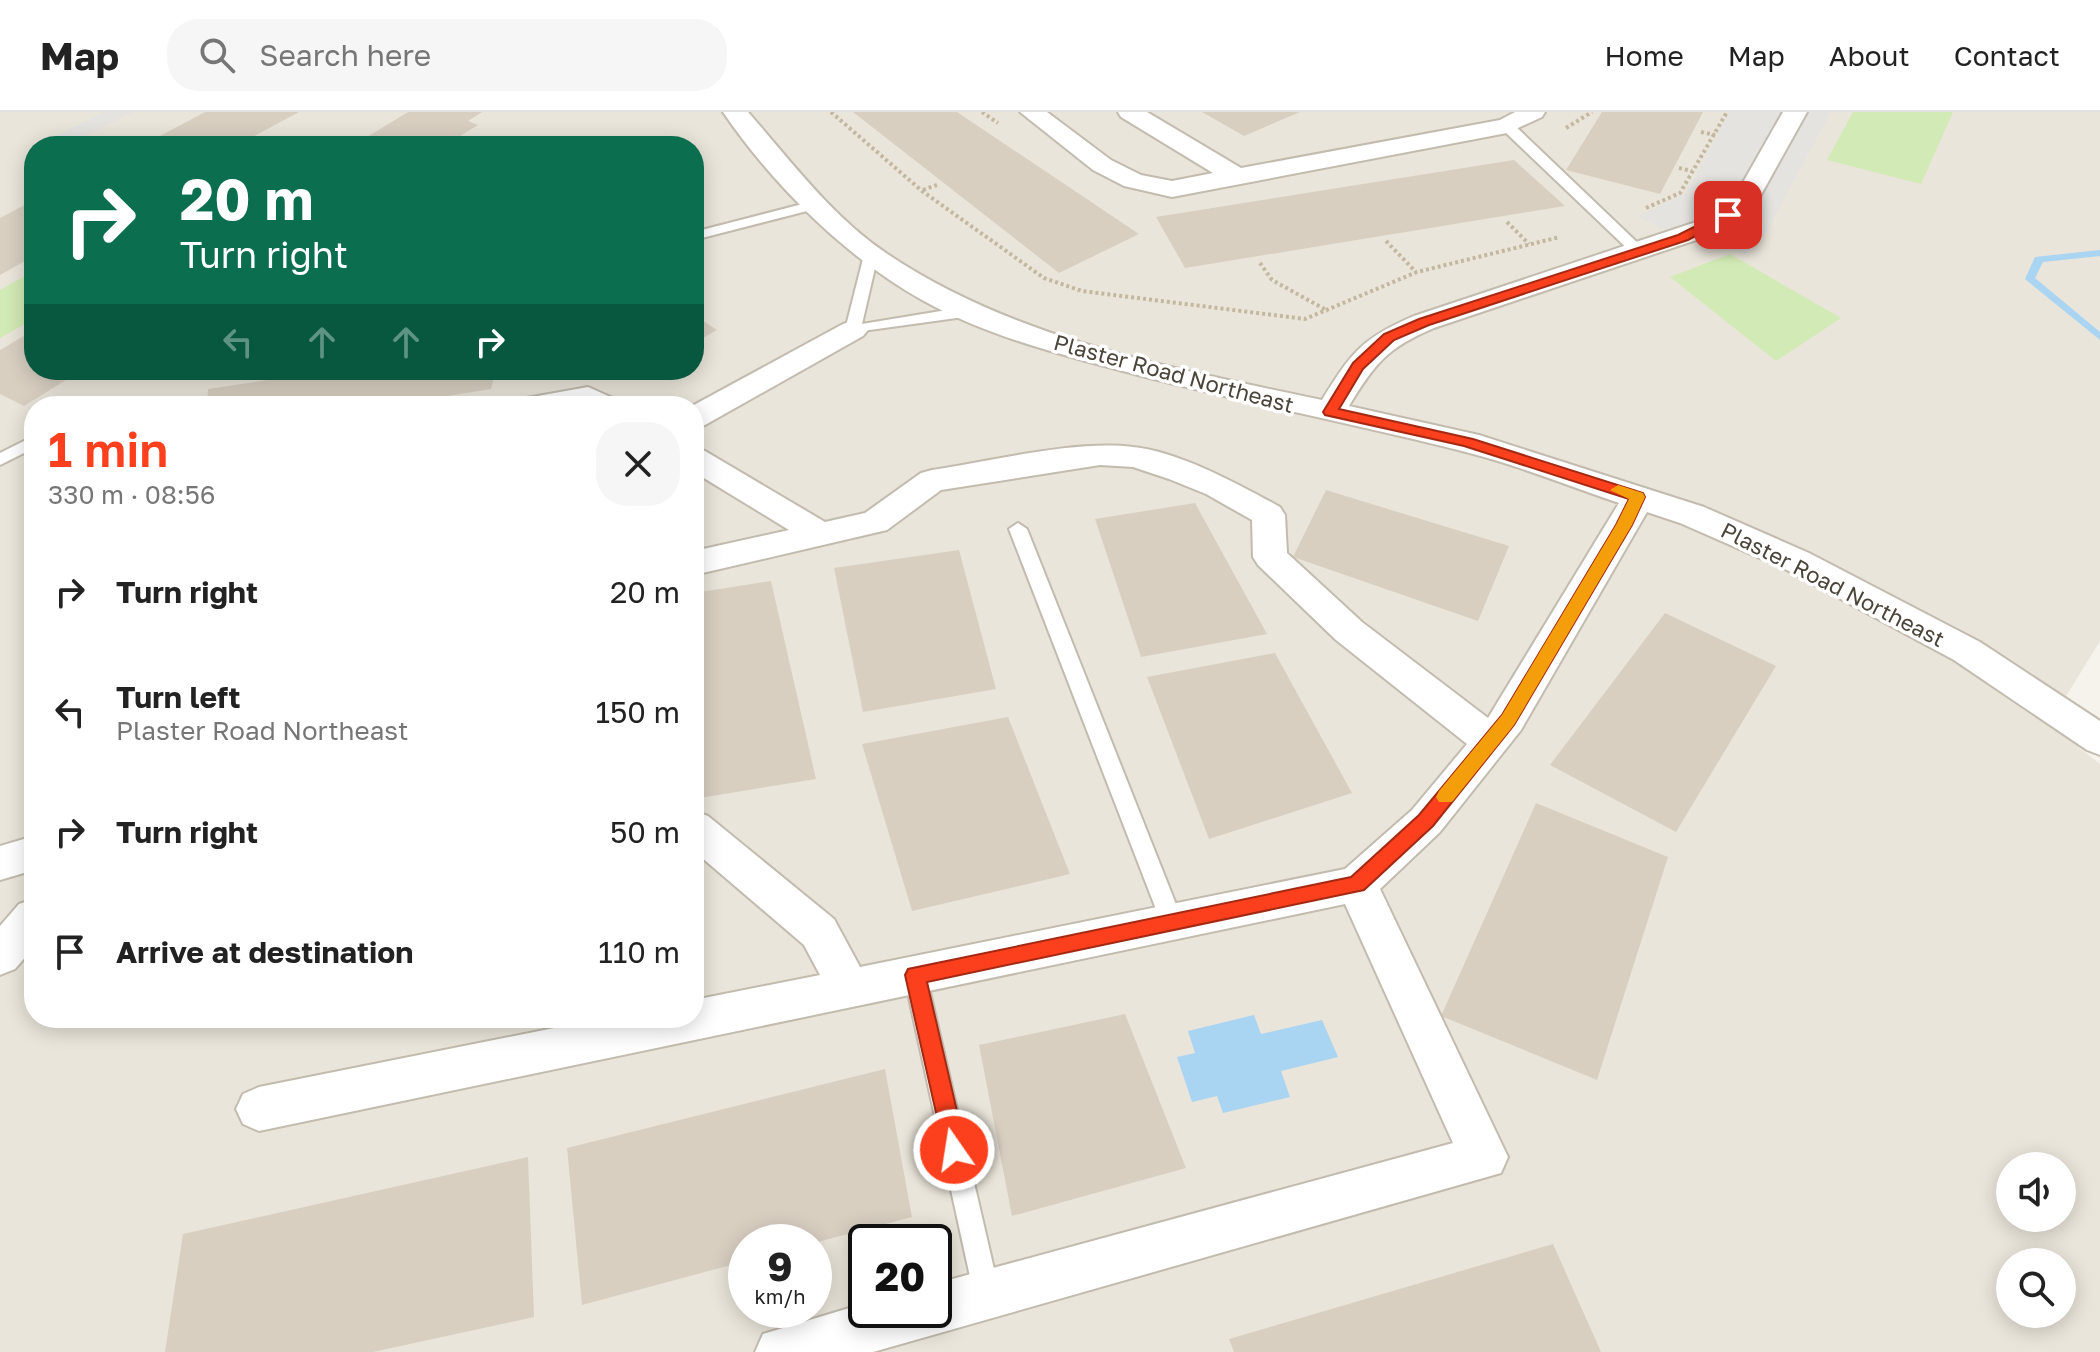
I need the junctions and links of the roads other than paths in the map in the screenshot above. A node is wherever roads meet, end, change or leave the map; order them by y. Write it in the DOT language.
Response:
graph roads {
  1 [pos="735,112"];
  2 [pos="1032,112"];
  3 [pos="1130,112"];
  4 [pos="1533,112"];
  5 [pos="1795,112"];
  6 [pos="1507,126"];
  7 [pos="1237,177"];
  8 [pos="814,205"];
  9 [pos="704,233"];
  10 [pos="1639,252"];
  11 [pos="871,255"];
  12 [pos="971,311"];
  13 [pos="853,330"];
  14 [pos="704,412"];
  15 [pos="1330,412"];
  16 [pos="24,447"];
  17 [pos="0,460"];
  18 [pos="704,464"];
  19 [pos="1638,497"];
  20 [pos="1018,529"];
  21 [pos="820,534"];
  22 [pos="704,561"];
  23 [pos="2100,740"];
  24 [pos="1490,741"];
  25 [pos="704,835"];
  26 [pos="24,856"];
  27 [pos="0,863"];
  28 [pos="1357,884"];
  29 [pos="1172,922"];
  30 [pos="24,928"];
  31 [pos="0,956"];
  32 [pos="915,975"];
  33 [pos="849,988"];
  34 [pos="704,1018"];
  35 [pos="654,1028"];
  36 [pos="259,1109"];
  37 [pos="987,1295"];
  38 [pos="952,1305"];
  39 [pos="868,1328"];
  40 [pos="781,1352"];
  1 -- 8 [label="street, Plaster Road Northeast"];
  2 -- 7 [label="street"];
  3 -- 7 [label="street"];
  4 -- 6 [label="street"];
  5 -- 10 [label="street"];
  6 -- 7 [label="street"];
  6 -- 10 [label="lane"];
  8 -- 9 [label="lane"];
  8 -- 11 [label="street, Plaster Road Northeast"];
  10 -- 15 [label="street"];
  11 -- 12 [label="street, Plaster Road Northeast"];
  11 -- 13 [label="lane"];
  12 -- 13 [label="lane"];
  12 -- 15 [label="street, Plaster Road Northeast"];
  13 -- 14 [label="street"];
  15 -- 19 [label="street, Plaster Road Northeast"];
  16 -- 17 [label="lane"];
  18 -- 21 [label="street"];
  19 -- 23 [label="street, Plaster Road Northeast"];
  19 -- 24 [label="street"];
  20 -- 29 [label="lane"];
  21 -- 22 [label="street"];
  21 -- 24 [label="street"];
  24 -- 28 [label="street"];
  25 -- 33 [label="street"];
  26 -- 27 [label="street"];
  28 -- 29 [label="street"];
  28 -- 37 [label="street"];
  29 -- 32 [label="street"];
  30 -- 31 [label="street"];
  32 -- 33 [label="street"];
  32 -- 37 [label="lane"];
  33 -- 34 [label="street"];
  35 -- 36 [label="street"];
  37 -- 38 [label="street"];
  39 -- 40 [label="street"];
}
